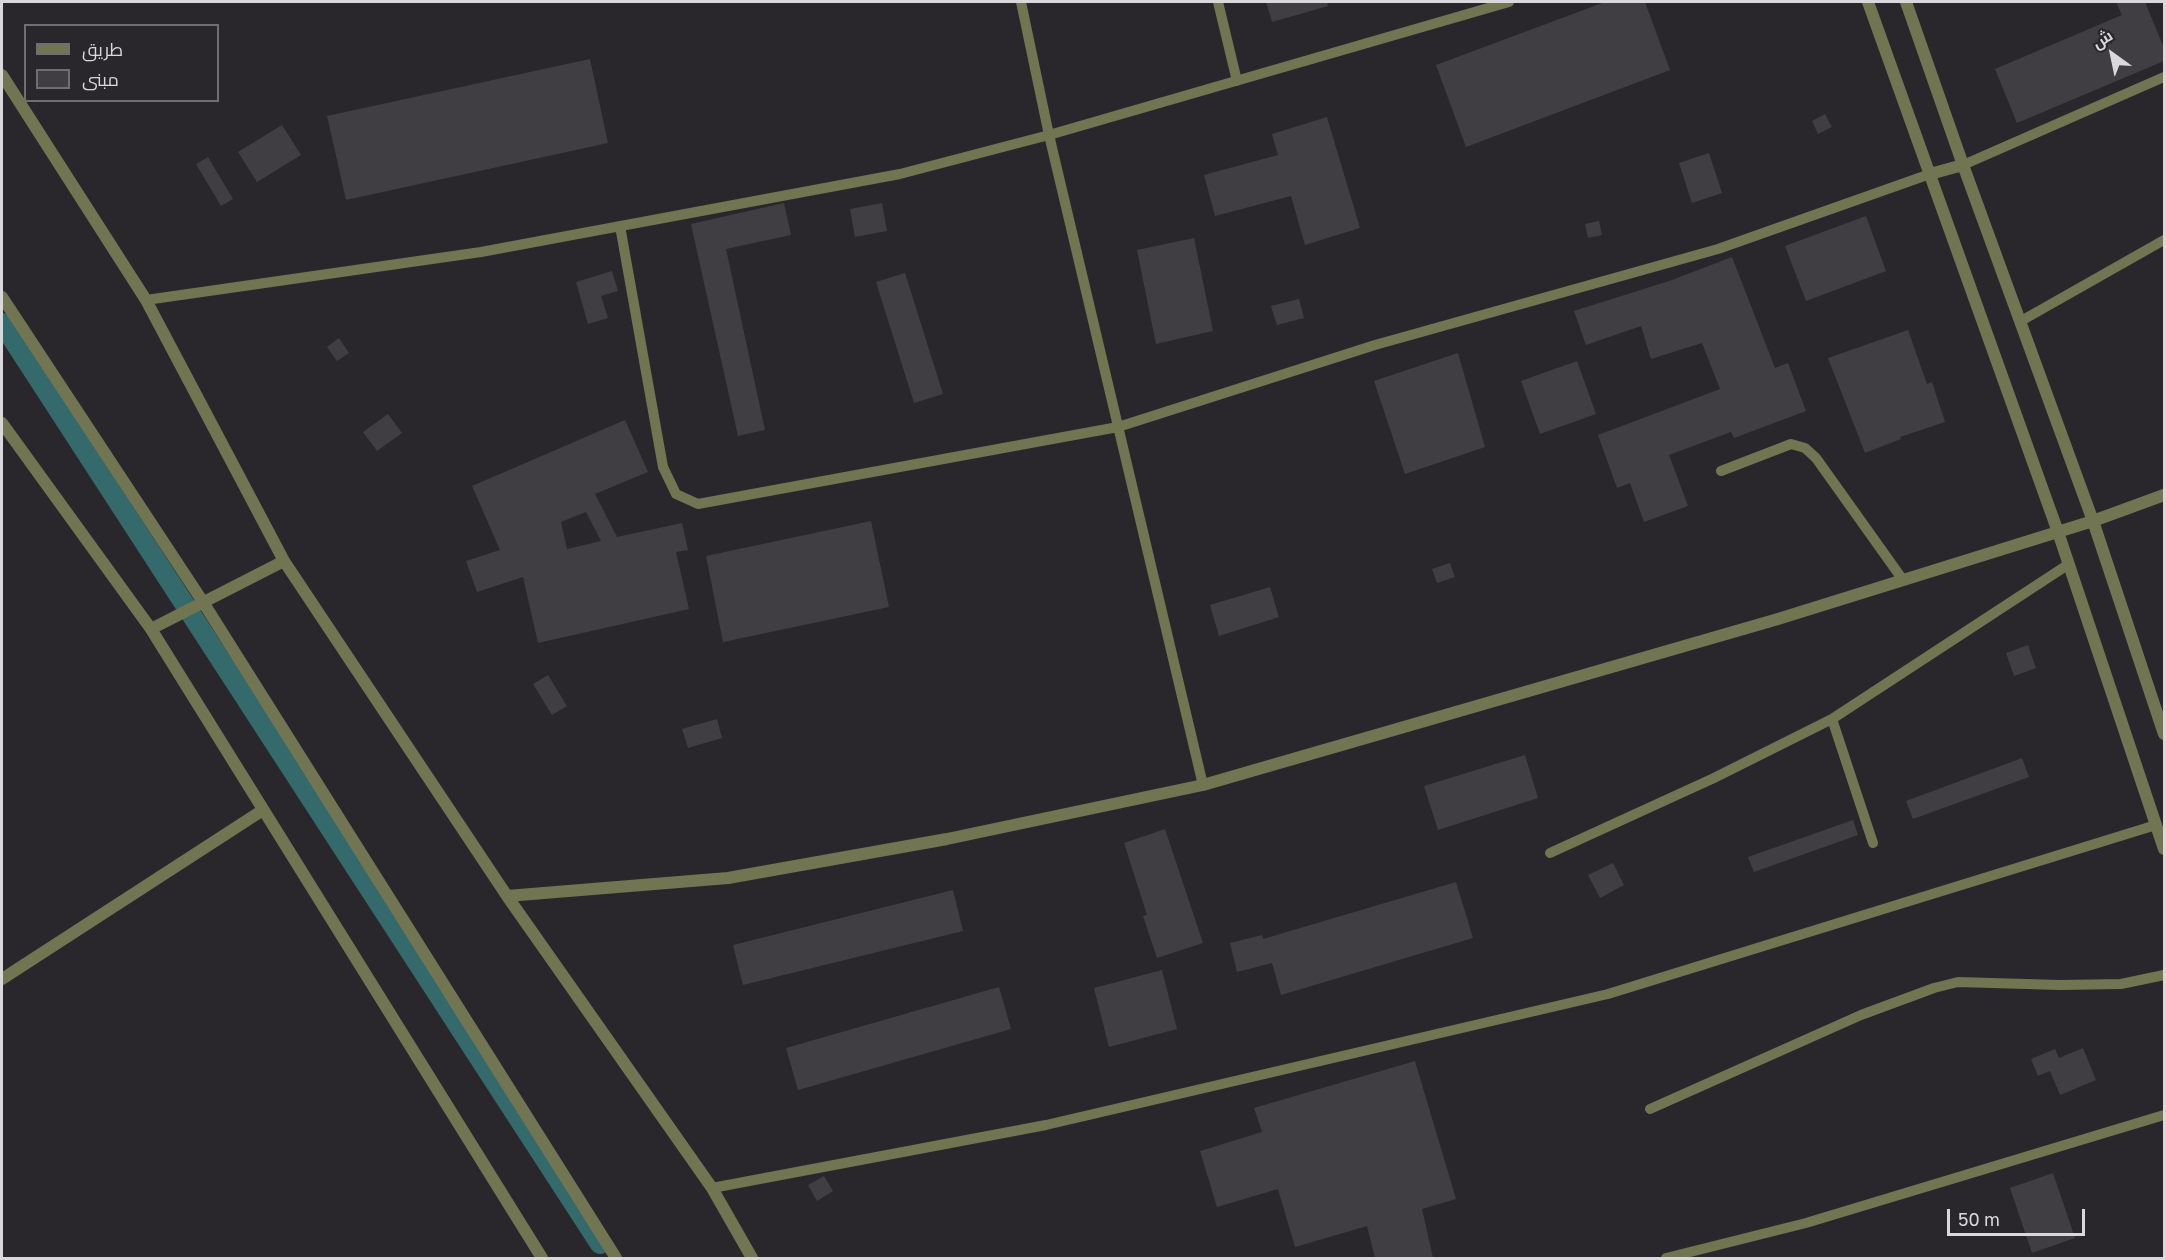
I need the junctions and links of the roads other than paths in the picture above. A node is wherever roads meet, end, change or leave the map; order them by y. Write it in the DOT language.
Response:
graph roads {
  1 [pos="1021,2"];
  2 [pos="1218,2"];
  3 [pos="1509,2"];
  4 [pos="1868,2"];
  5 [pos="1906,2"];
  6 [pos="2,75"];
  7 [pos="2164,77"];
  8 [pos="1237,81"];
  9 [pos="1050,135"];
  10 [pos="1963,165"];
  11 [pos="1930,174"];
  12 [pos="620,226"];
  13 [pos="2164,240"];
  14 [pos="2,297"];
  15 [pos="146,300"];
  16 [pos="2021,321"];
  17 [pos="2,423"];
  18 [pos="1118,427"];
  19 [pos="1721,471"];
  20 [pos="2164,495"];
  21 [pos="2093,521"];
  22 [pos="2058,532"];
  23 [pos="284,561"];
  24 [pos="2069,564"];
  25 [pos="1903,580"];
  26 [pos="203,602"];
  27 [pos="151,630"];
  28 [pos="1832,719"];
  29 [pos="2164,734"];
  30 [pos="1203,785"];
  31 [pos="262,810"];
  32 [pos="2160,823"];
  33 [pos="1873,843"];
  34 [pos="2164,849"];
  35 [pos="1550,853"];
  36 [pos="507,896"];
  37 [pos="2164,975"];
  38 [pos="2,979"];
  39 [pos="1650,1109"];
  40 [pos="2164,1115"];
  41 [pos="712,1188"];
  42 [pos="542,1258"];
  43 [pos="616,1258"];
  44 [pos="752,1258"];
  45 [pos="1666,1258"];
  1 -- 9 [label="lane"];
  2 -- 8 [label="lane"];
  3 -- 8 [label="lane"];
  4 -- 11 [label="street"];
  5 -- 10 [label="street"];
  6 -- 15 [label="street"];
  7 -- 10 [label="lane"];
  8 -- 9 [label="lane"];
  9 -- 12 [label="lane"];
  9 -- 18 [label="lane"];
  10 -- 11 [label="street"];
  10 -- 16 [label="street"];
  11 -- 18 [label="lane"];
  11 -- 22 [label="street"];
  12 -- 15 [label="lane"];
  12 -- 18 [label="lane"];
  13 -- 16 [label="lane"];
  14 -- 26 [label="street"];
  15 -- 23 [label="street"];
  16 -- 21 [label="street"];
  17 -- 27 [label="street"];
  18 -- 30 [label="lane"];
  19 -- 25 [label="lane"];
  20 -- 21 [label="street"];
  21 -- 22 [label="street"];
  21 -- 29 [label="street"];
  22 -- 24 [label="street"];
  22 -- 25 [label="street"];
  23 -- 26 [label="street"];
  23 -- 36 [label="street"];
  24 -- 28 [label="lane"];
  24 -- 32 [label="street"];
  25 -- 30 [label="street"];
  26 -- 27 [label="street"];
  26 -- 43 [label="street"];
  27 -- 31 [label="street"];
  28 -- 33 [label="lane"];
  28 -- 35 [label="lane"];
  30 -- 36 [label="street"];
  31 -- 38 [label="street"];
  31 -- 42 [label="street"];
  32 -- 34 [label="street"];
  32 -- 41 [label="lane"];
  36 -- 41 [label="street"];
  37 -- 39 [label="lane"];
  40 -- 45 [label="lane"];
  41 -- 44 [label="street"];
}
